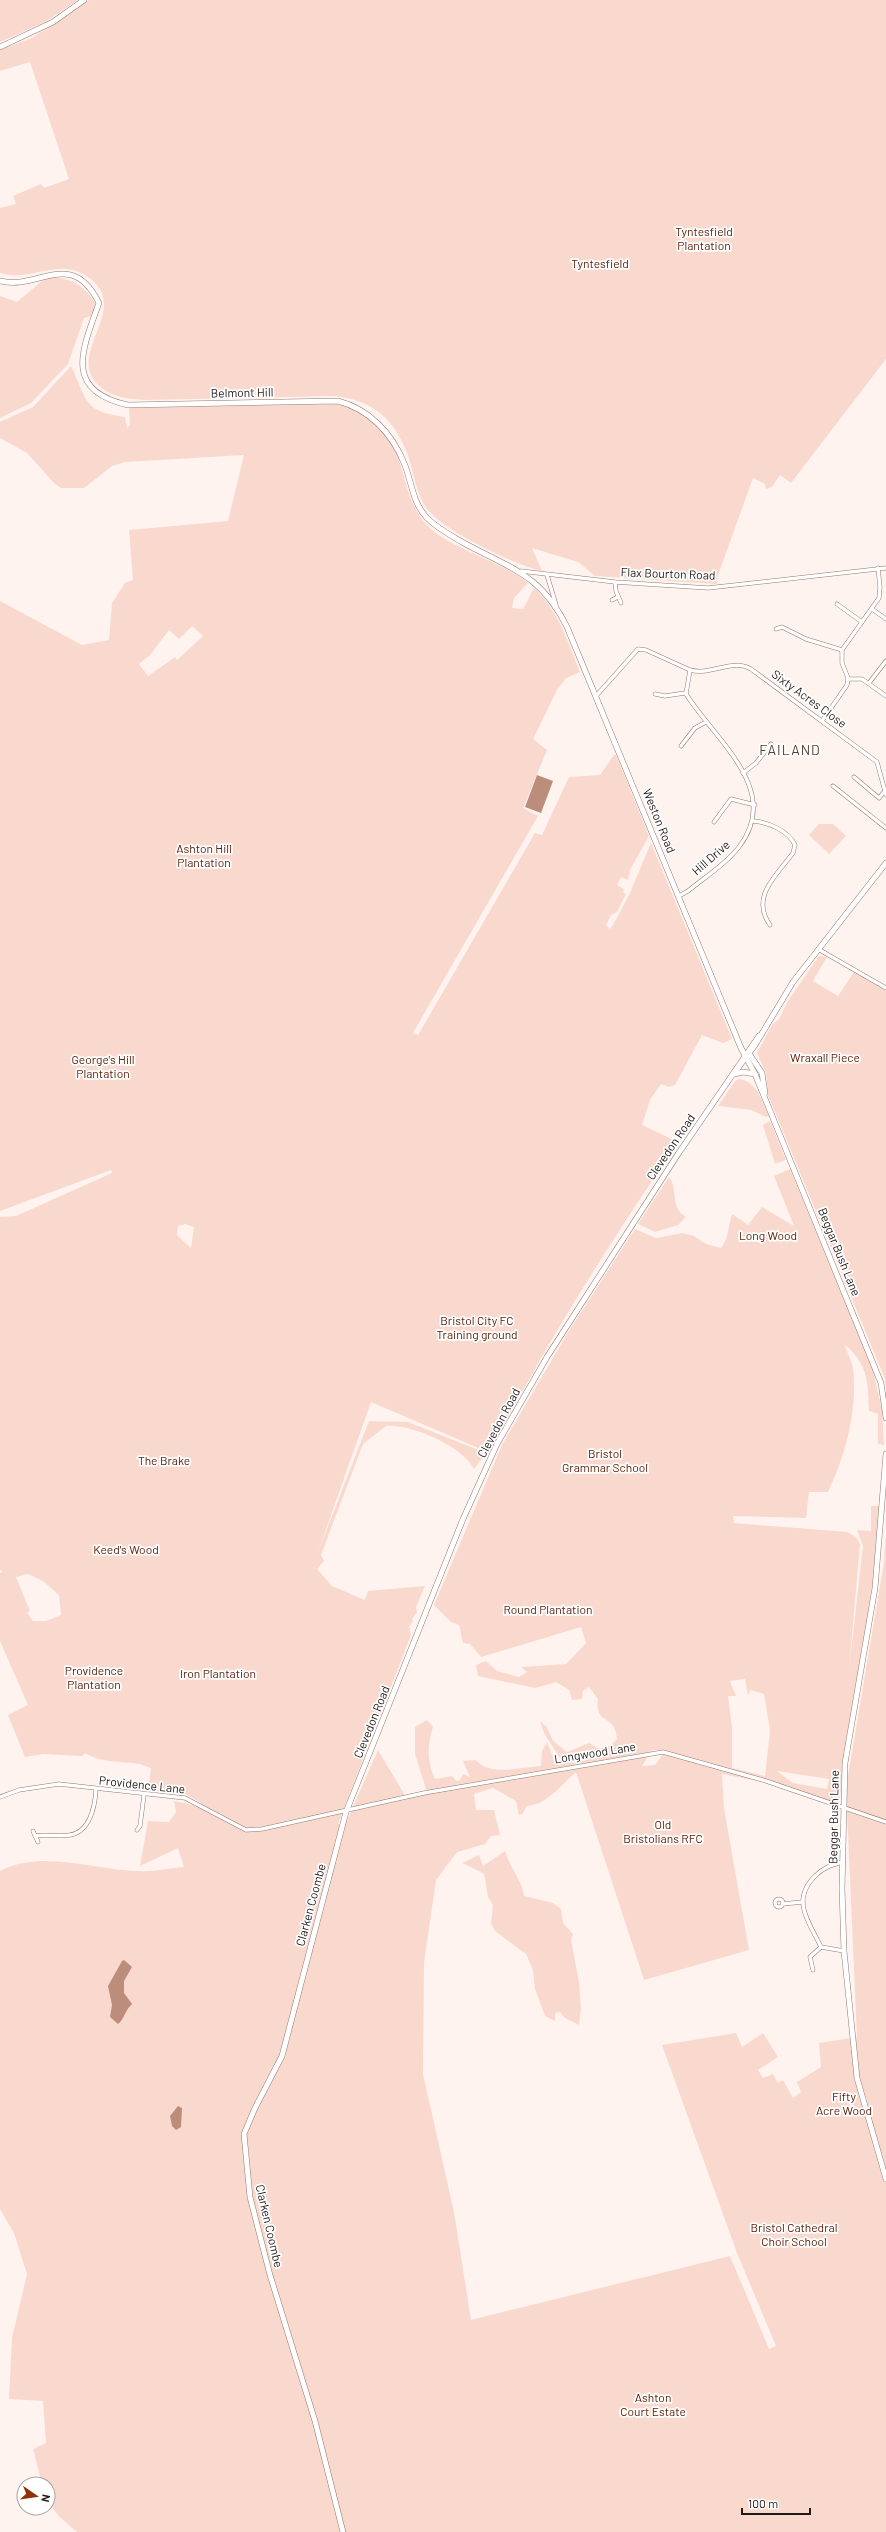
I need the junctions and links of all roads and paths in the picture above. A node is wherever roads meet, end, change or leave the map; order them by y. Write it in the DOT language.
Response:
graph roads {
  1 [pos="84,0"];
  2 [pos="0,46"];
  3 [pos="0,281"];
  4 [pos="878,568"];
  5 [pos="886,568"];
  6 [pos="521,571"];
  7 [pos="547,575"];
  8 [pos="615,582"];
  9 [pos="618,597"];
  10 [pos="612,600"];
  11 [pos="621,603"];
  12 [pos="836,604"];
  13 [pos="556,606"];
  14 [pos="842,608"];
  15 [pos="872,609"];
  16 [pos="838,613"];
  17 [pos="886,619"];
  18 [pos="862,622"];
  19 [pos="776,629"];
  20 [pos="842,650"];
  21 [pos="885,663"];
  22 [pos="690,670"];
  23 [pos="848,679"];
  24 [pos="869,683"];
  25 [pos="685,693"];
  26 [pos="655,694"];
  27 [pos="596,696"];
  28 [pos="886,696"];
  29 [pos="822,721"];
  30 [pos="706,722"];
  31 [pos="770,744"];
  32 [pos="687,746"];
  33 [pos="768,748"];
  34 [pos="773,752"];
  35 [pos="743,773"];
  36 [pos="854,777"];
  37 [pos="833,786"];
  38 [pos="885,793"];
  39 [pos="754,806"];
  40 [pos="716,809"];
  41 [pos="720,812"];
  42 [pos="753,821"];
  43 [pos="714,822"];
  44 [pos="886,828"];
  45 [pos="886,863"];
  46 [pos="679,896"];
  47 [pos="770,925"];
  48 [pos="818,949"];
  49 [pos="886,988"];
  50 [pos="747,1054"];
  51 [pos="755,1074"];
  52 [pos="732,1075"];
  53 [pos="765,1096"];
  54 [pos="886,1418"];
  55 [pos="886,1454"];
  56 [pos="96,1790"];
  57 [pos="144,1795"];
  58 [pos="0,1797"];
  59 [pos="843,1807"];
  60 [pos="346,1812"];
  61 [pos="886,1822"];
  62 [pos="137,1830"];
  63 [pos="33,1831"];
  64 [pos="36,1836"];
  65 [pos="38,1842"];
  66 [pos="843,1862"];
  67 [pos="802,1902"];
  68 [pos="783,1904"];
  69 [pos="821,1947"];
  70 [pos="844,1952"];
  71 [pos="813,1970"];
  72 [pos="886,2179"];
  73 [pos="343,2532"];
  1 -- 2 [label="main road"];
  3 -- 6 [label="main road, Belmont Hill"];
  4 -- 5 [label="street, Flax Bourton Road"];
  4 -- 8 [label="street, Flax Bourton Road"];
  4 -- 15 [label="street"];
  6 -- 7 [label="street, Flax Bourton Road"];
  6 -- 13 [label="main road, Weston Road"];
  7 -- 8 [label="street, Flax Bourton Road"];
  7 -- 13 [label="street, Weston Road"];
  8 -- 9 [label="street"];
  9 -- 10 [label="street"];
  9 -- 11 [label="street"];
  12 -- 14 [label="street"];
  13 -- 27 [label="main road, Weston Road"];
  14 -- 16 [label="street"];
  14 -- 18 [label="street"];
  15 -- 17 [label="street"];
  15 -- 18 [label="street"];
  18 -- 20 [label="street"];
  19 -- 20 [label="street"];
  20 -- 23 [label="street"];
  21 -- 24 [label="street"];
  22 -- 25 [label="street"];
  22 -- 27 [label="street"];
  22 -- 29 [label="street, Sixty Acres Close"];
  23 -- 24 [label="street"];
  23 -- 29 [label="street"];
  24 -- 28 [label="street"];
  25 -- 26 [label="street"];
  25 -- 30 [label="street, Hill Drive"];
  27 -- 46 [label="main road, Weston Road"];
  29 -- 38 [label="street, Sixty Acres Close"];
  30 -- 32 [label="street"];
  30 -- 35 [label="street, Hill Drive"];
  31 -- 33 [label="street"];
  33 -- 34 [label="street"];
  33 -- 35 [label="street"];
  35 -- 39 [label="street, Hill Drive"];
  36 -- 38 [label="street"];
  37 -- 44 [label="street"];
  39 -- 41 [label="street"];
  39 -- 42 [label="street, Hill Drive"];
  40 -- 41 [label="street"];
  41 -- 43 [label="street"];
  42 -- 46 [label="street, Hill Drive"];
  42 -- 47 [label="street"];
  45 -- 48 [label="main road, Clevedon Road"];
  46 -- 50 [label="main road, Weston Road"];
  48 -- 49 [label="street"];
  48 -- 50 [label="main road, Clevedon Road"];
  50 -- 51 [label="main road, Beggar Bush Lane"];
  50 -- 52 [label="main road, Clevedon Road"];
  50 -- 53 [label="main road, Beggar Bush Lane"];
  51 -- 52 [label="main road"];
  51 -- 53 [label="main road, Beggar Bush Lane"];
  52 -- 60 [label="main road, Clevedon Road"];
  53 -- 54 [label="main road, Beggar Bush Lane"];
  55 -- 59 [label="main road, Beggar Bush Lane"];
  56 -- 57 [label="street, Providence Lane"];
  56 -- 58 [label="street, Providence Lane"];
  56 -- 64 [label="street"];
  57 -- 60 [label="street, Providence Lane"];
  57 -- 62 [label="street"];
  59 -- 60 [label="street, Longwood Lane"];
  59 -- 61 [label="street, Longwood Lane"];
  59 -- 66 [label="main road, Beggar Bush Lane"];
  60 -- 73 [label="main road, Clarken Coombe"];
  63 -- 64 [label="street"];
  64 -- 65 [label="street"];
  66 -- 67 [label="street"];
  66 -- 70 [label="main road, Beggar Bush Lane"];
  67 -- 68 [label="street"];
  67 -- 69 [label="street"];
  69 -- 70 [label="street"];
  69 -- 71 [label="street"];
  70 -- 72 [label="main road, Beggar Bush Lane"];
}
